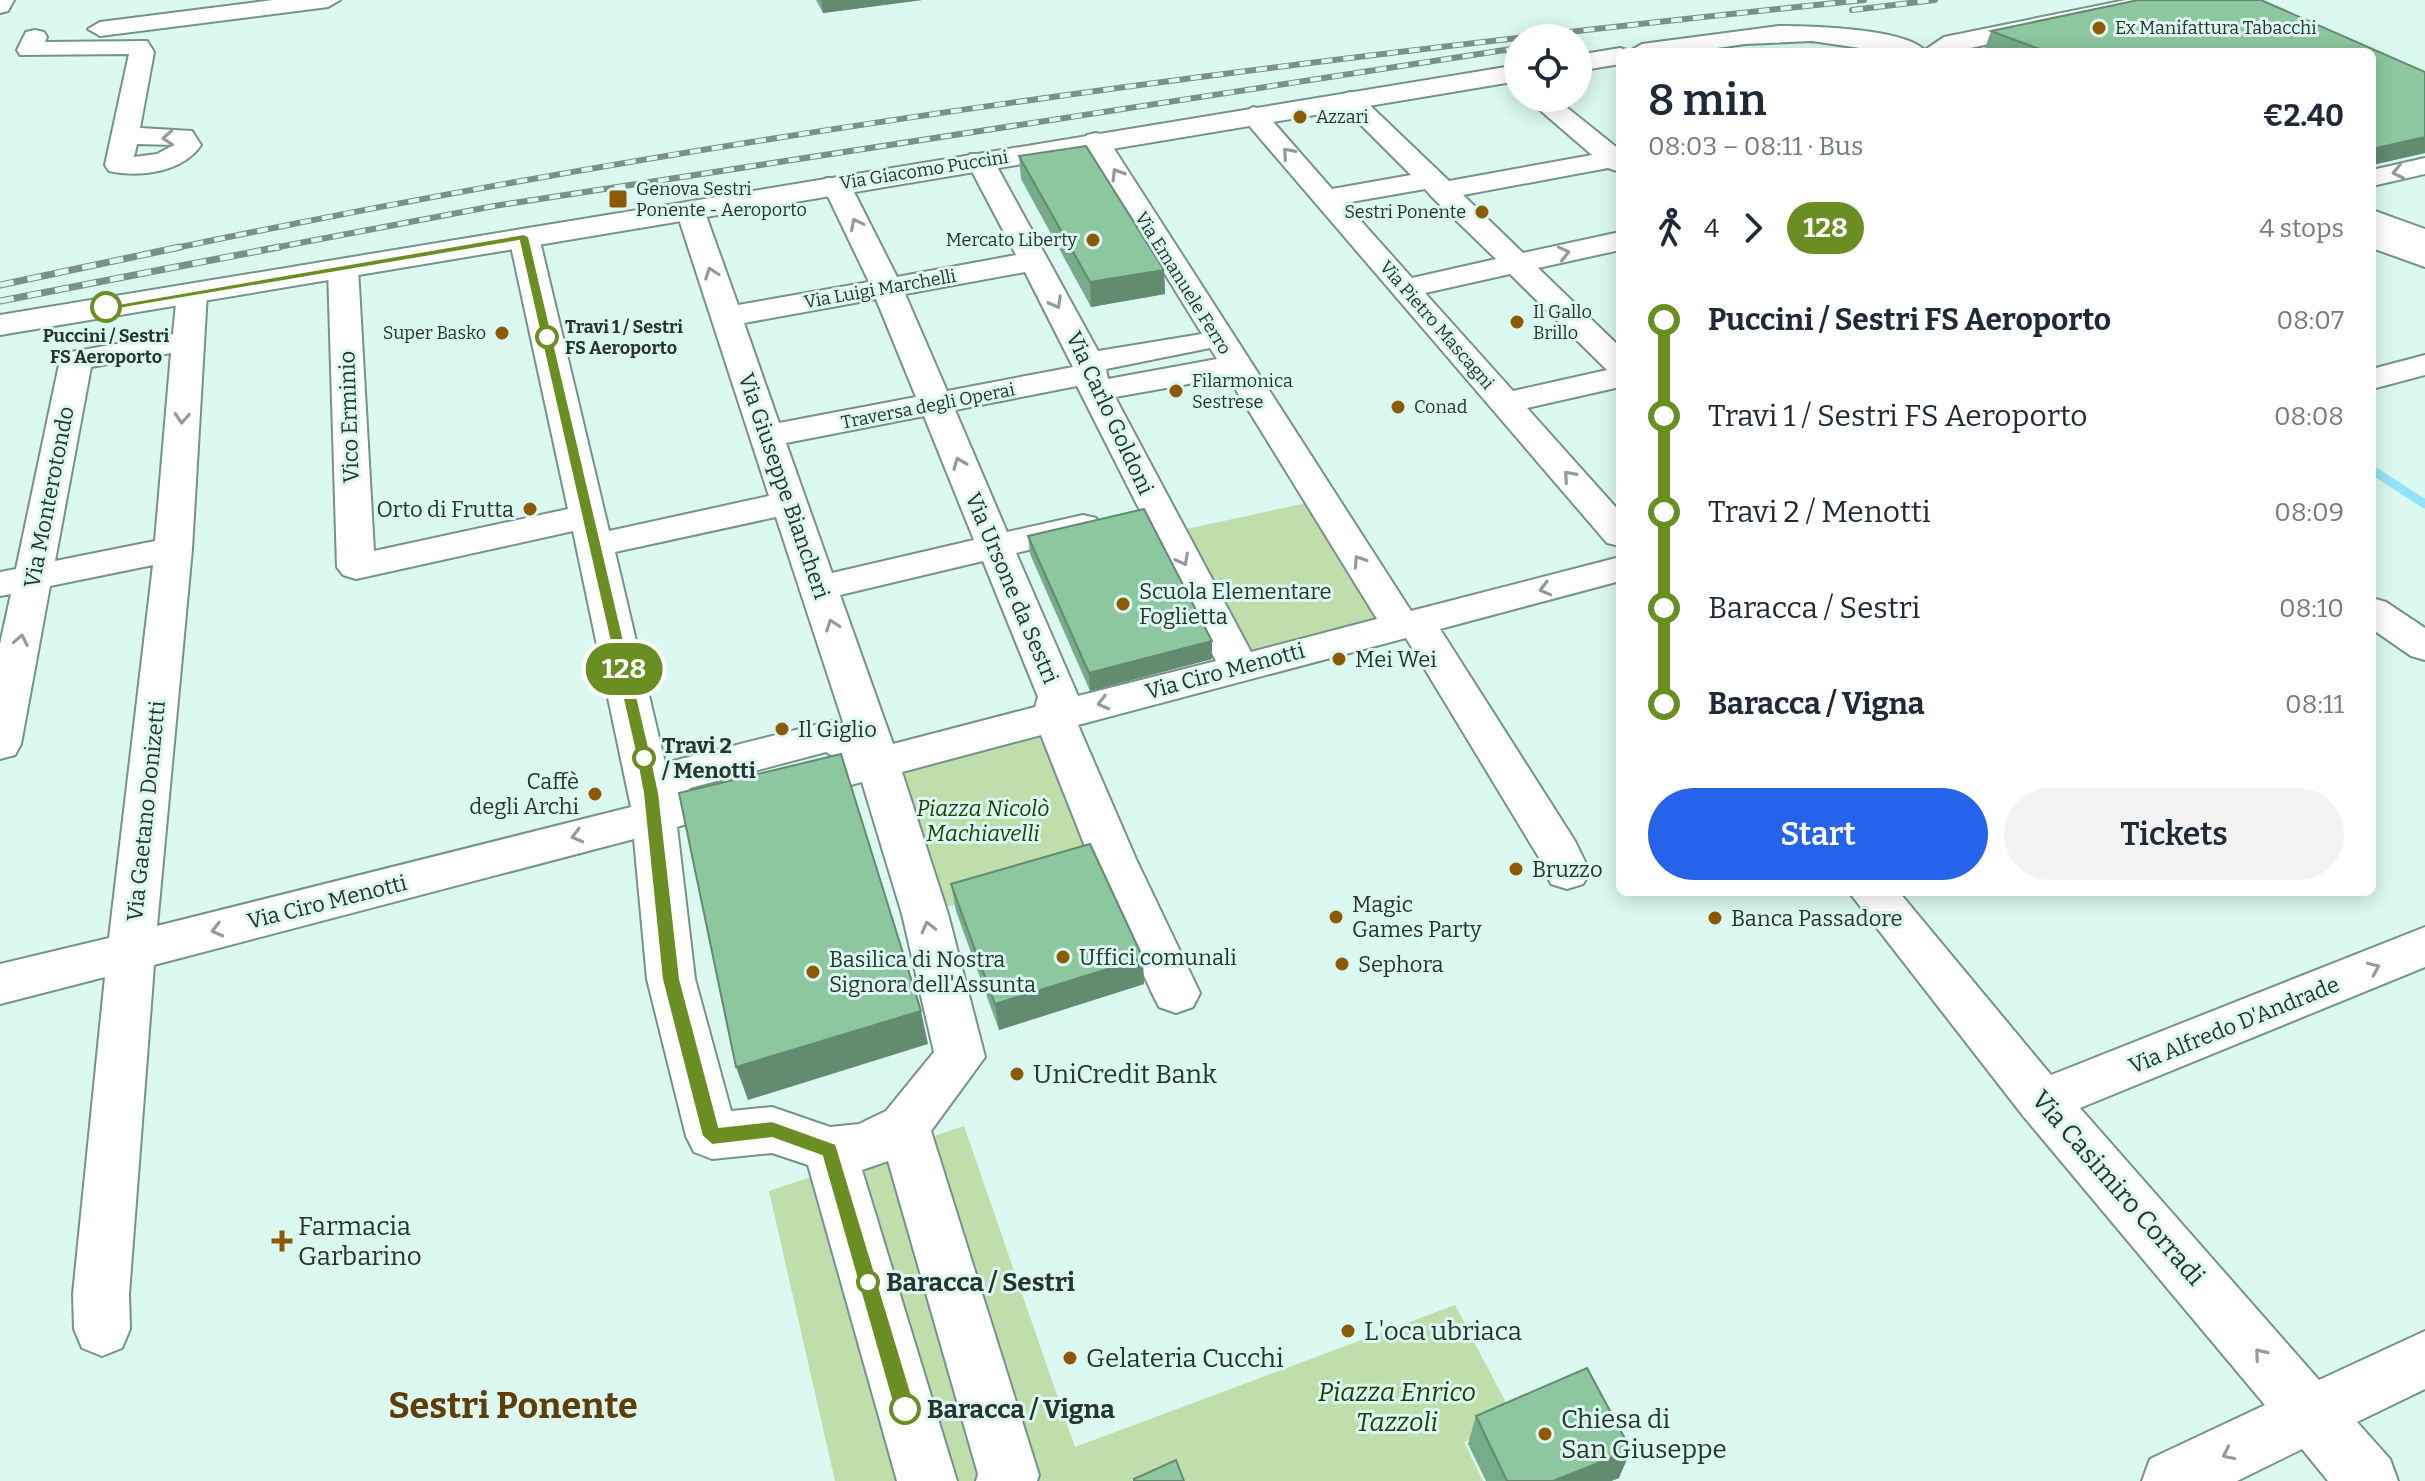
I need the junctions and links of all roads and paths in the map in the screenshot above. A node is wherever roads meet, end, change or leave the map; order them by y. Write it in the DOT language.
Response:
graph roads {
  1 [pos="2,0"];
  2 [pos="328,0"];
  3 [pos="2161,0"];
  4 [pos="0,6"];
  5 [pos="1693,48"];
  6 [pos="1902,48"];
  7 [pos="1942,48"];
  8 [pos="1616,57"];
  9 [pos="1592,61"];
  10 [pos="1504,78"];
  11 [pos="1350,100"];
  12 [pos="1558,112"];
  13 [pos="1253,115"];
  14 [pos="125,136"];
  15 [pos="1096,141"];
  16 [pos="1614,154"];
  17 [pos="980,160"];
  18 [pos="2425,166"];
  19 [pos="2376,177"];
  20 [pos="836,184"];
  21 [pos="1437,185"];
  22 [pos="1327,198"];
  23 [pos="690,210"];
  24 [pos="2376,221"];
  25 [pos="524,237"];
  26 [pos="2376,239"];
  27 [pos="2425,239"];
  28 [pos="1616,242"];
  29 [pos="2425,258"];
  30 [pos="1034,261"];
  31 [pos="1517,264"];
  32 [pos="343,268"];
  33 [pos="887,288"];
  34 [pos="1406,288"];
  35 [pos="192,293"];
  36 [pos="726,317"];
  37 [pos="0,325"];
  38 [pos="187,341"];
  39 [pos="2376,348"];
  40 [pos="1226,353"];
  41 [pos="1616,361"];
  42 [pos="1616,364"];
  43 [pos="2419,366"];
  44 [pos="1090,376"];
  45 [pos="2376,378"];
  46 [pos="1505,403"];
  47 [pos="936,405"];
  48 [pos="767,436"];
  49 [pos="789,503"];
  50 [pos="1132,516"];
  51 [pos="592,530"];
  52 [pos="1616,530"];
  53 [pos="993,546"];
  54 [pos="173,549"];
  55 [pos="1616,570"];
  56 [pos="17,581"];
  57 [pos="819,588"];
  58 [pos="2376,614"];
  59 [pos="1408,624"];
  60 [pos="2425,647"];
  61 [pos="1239,667"];
  62 [pos="1054,716"];
  63 [pos="0,744"];
  64 [pos="878,763"];
  65 [pos="653,817"];
  66 [pos="1567,872"];
  67 [pos="1875,896"];
  68 [pos="2425,946"];
  69 [pos="132,951"];
  70 [pos="0,984"];
  71 [pos="1176,993"];
  72 [pos="2042,1101"];
  73 [pos="904,1127"];
  74 [pos="830,1150"];
  75 [pos="102,1329"];
  76 [pos="2425,1359"];
  77 [pos="2310,1414"];
  78 [pos="1008,1478"];
  79 [pos="927,1481"];
  80 [pos="2172,1481"];
  81 [pos="2368,1481"];
  1 -- 4 [label="street"];
  2 -- 14 [label="street"];
  3 -- 7 [label="street"];
  5 -- 6 [label="main road"];
  8 -- 9 [label="main road"];
  10 -- 11 [label="main road, Via Giacomo Puccini"];
  11 -- 13 [label="main road, Via Giacomo Puccini"];
  11 -- 21 [label="street"];
  12 -- 16 [label="street"];
  13 -- 15 [label="main road, Via Giacomo Puccini"];
  22 -- 13 [label="street, Via Pietro Mascagni, one-way"];
  14 -- 14 [label="street, one-way"];
  15 -- 17 [label="main road, Via Giacomo Puccini"];
  40 -- 15 [label="street, Via Emanuele Ferro, one-way"];
  16 -- 21 [label="street"];
  17 -- 20 [label="main road, Via Giacomo Puccini"];
  17 -- 30 [label="street, Via Carlo Goldoni"];
  18 -- 19 [label="street, one-way"];
  20 -- 23 [label="main road, Via Giacomo Puccini"];
  33 -- 20 [label="street, Via Ursone da Sestri, one-way"];
  21 -- 22 [label="street"];
  21 -- 31 [label="street"];
  22 -- 34 [label="street, Via Pietro Mascagni"];
  23 -- 25 [label="main road, Via Giacomo Puccini"];
  36 -- 23 [label="street, Via Giuseppe Biancheri, one-way"];
  24 -- 27 [label="street"];
  25 -- 32 [label="main road, Via Giacomo Puccini"];
  25 -- 51 [label="street"];
  26 -- 29 [label="main road"];
  31 -- 28 [label="street, one-way"];
  30 -- 33 [label="street, Via Luigi Marchelli"];
  30 -- 44 [label="street, Via Carlo Goldoni, one-way"];
  31 -- 34 [label="street"];
  31 -- 41 [label="street"];
  32 -- 35 [label="main road, Via Giacomo Puccini"];
  32 -- 51 [label="street, Vico Erminio"];
  33 -- 36 [label="street, Via Luigi Marchelli"];
  33 -- 47 [label="street, Via Ursone da Sestri"];
  34 -- 46 [label="street, Via Pietro Mascagni"];
  35 -- 37 [label="main road, Via Giacomo Puccini"];
  35 -- 38 [label="street, Via Gaetano Donizetti"];
  36 -- 48 [label="street, Via Giuseppe Biancheri"];
  38 -- 54 [label="street, Via Gaetano Donizetti, one-way"];
  38 -- 56 [label="street, Via Monterotondo"];
  39 -- 43 [label="street"];
  40 -- 44 [label="street, Traversa degli Operai"];
  59 -- 40 [label="street, Via Emanuele Ferro, one-way"];
  42 -- 46 [label="street"];
  43 -- 45 [label="street"];
  44 -- 47 [label="street, Traversa degli Operai"];
  44 -- 50 [label="street, Via Carlo Goldoni"];
  52 -- 46 [label="street, Via Pietro Mascagni, one-way"];
  47 -- 48 [label="street, Traversa degli Operai"];
  53 -- 47 [label="street, Via Ursone da Sestri, one-way"];
  48 -- 49 [label="street, Via Giuseppe Biancheri"];
  49 -- 51 [label="street"];
  49 -- 57 [label="street, Via Giuseppe Biancheri"];
  50 -- 53 [label="street"];
  50 -- 61 [label="street, Via Carlo Goldoni, one-way"];
  51 -- 65 [label="street"];
  53 -- 57 [label="street"];
  53 -- 62 [label="street, Via Ursone da Sestri"];
  54 -- 56 [label="street"];
  54 -- 69 [label="street, Via Gaetano Donizetti"];
  55 -- 59 [label="street, Via Ciro Menotti, one-way"];
  63 -- 56 [label="street, Via Monterotondo, one-way"];
  64 -- 57 [label="street, Via Giuseppe Biancheri, one-way"];
  58 -- 60 [label="street"];
  59 -- 61 [label="street, Via Ciro Menotti"];
  59 -- 66 [label="street, Via Emanuele Ferro"];
  61 -- 62 [label="street, Via Ciro Menotti, one-way"];
  62 -- 64 [label="street, Via Ciro Menotti"];
  62 -- 71 [label="street, Via Ursone da Sestri"];
  64 -- 65 [label="street, Via Ciro Menotti"];
  73 -- 64 [label="street, Via Giuseppe Biancheri, one-way"];
  65 -- 69 [label="street, Via Ciro Menotti, one-way"];
  65 -- 74 [label="street"];
  67 -- 72 [label="street, Via Casimiro Corradi"];
  72 -- 68 [label="street, Via Alfredo D'Andrade, one-way"];
  69 -- 70 [label="street, Via Ciro Menotti"];
  69 -- 75 [label="street, Via Gaetano Donizetti"];
  77 -- 72 [label="street, Via Casimiro Corradi, one-way"];
  73 -- 74 [label="street"];
  73 -- 78 [label="street"];
  74 -- 79 [label="street"];
  76 -- 77 [label="street"];
  77 -- 80 [label="street, one-way"];
  77 -- 81 [label="street, Via Casimiro Corradi"];
}
